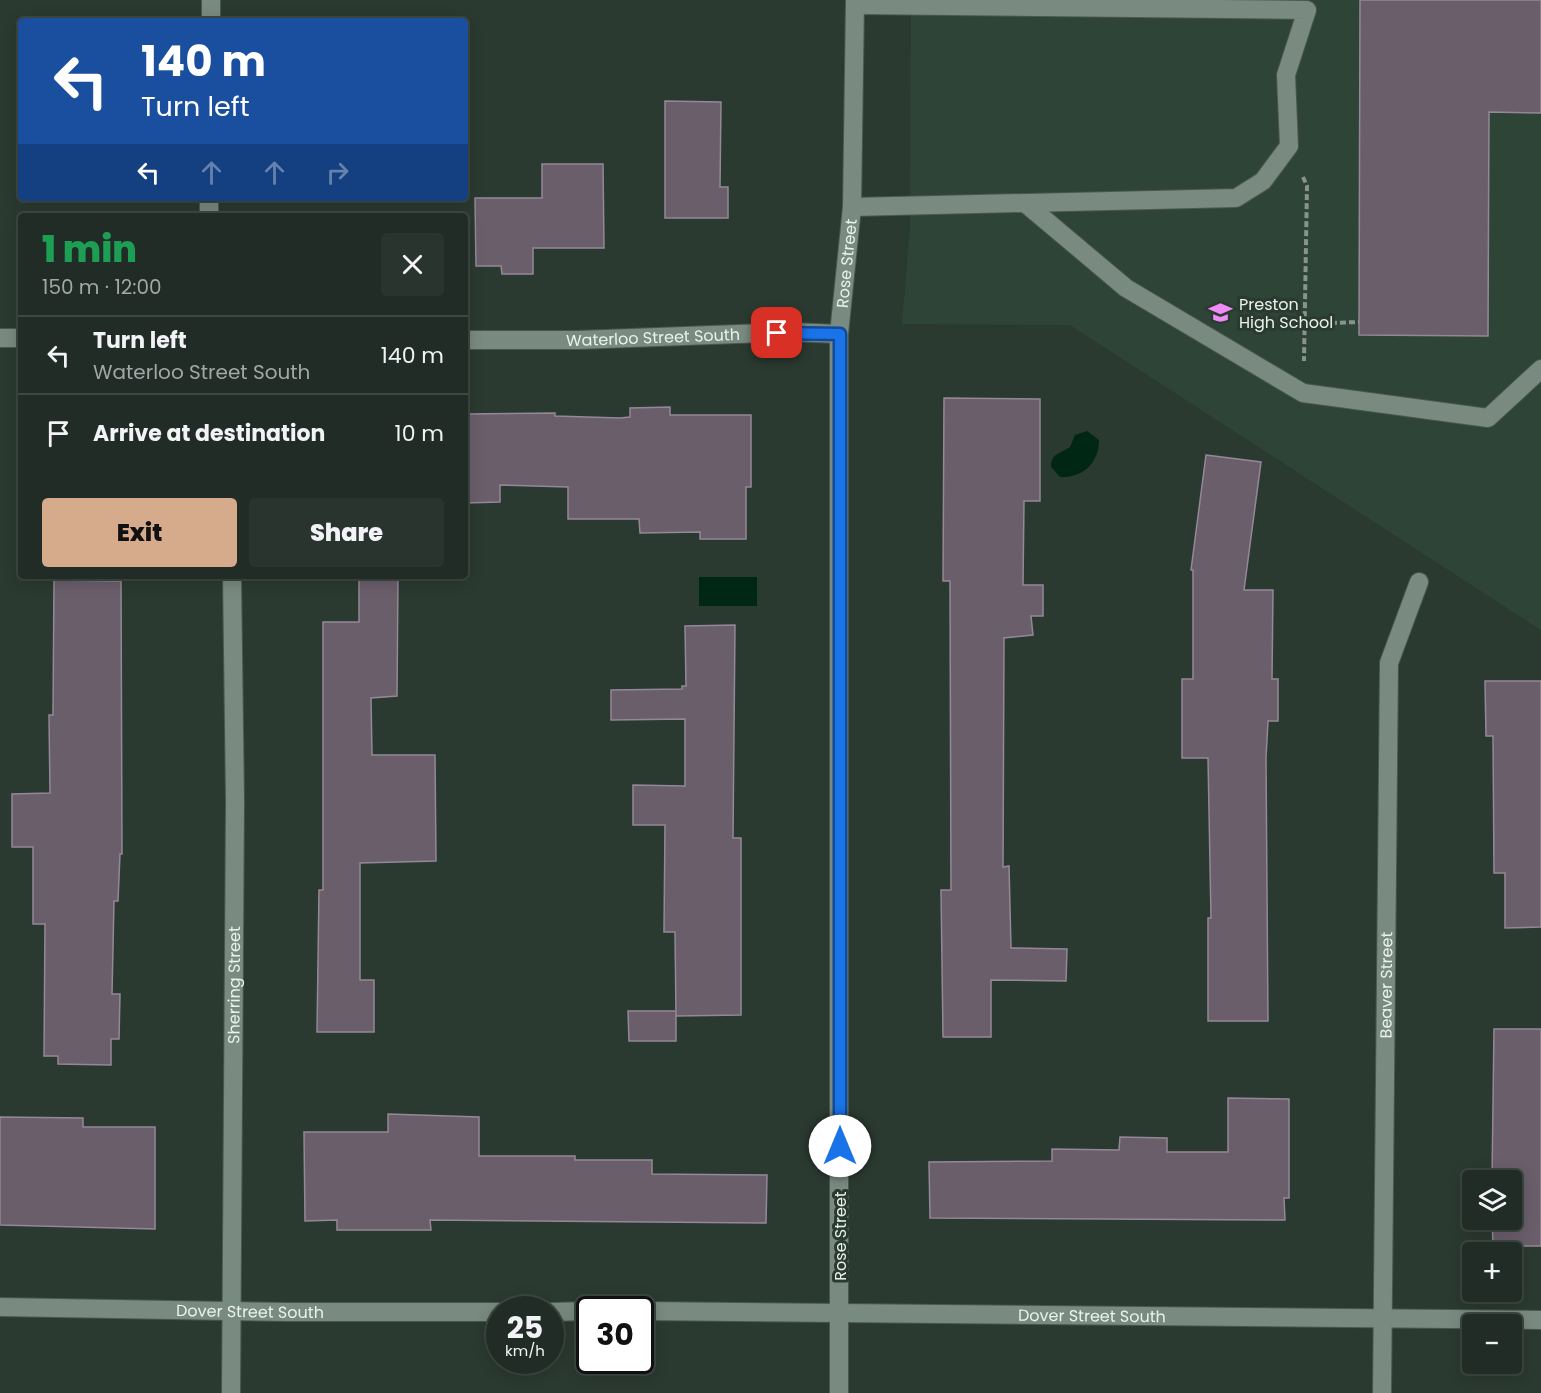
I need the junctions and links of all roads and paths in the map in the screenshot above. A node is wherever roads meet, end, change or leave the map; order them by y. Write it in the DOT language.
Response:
graph roads {
  1 [pos="211,0"];
  2 [pos="855,2"];
  3 [pos="211,18"];
  4 [pos="1289,146"];
  5 [pos="1025,203"];
  6 [pos="852,207"];
  7 [pos="1359,322"];
  8 [pos="1304,324"];
  9 [pos="840,334"];
  10 [pos="0,338"];
  11 [pos="18,338"];
  12 [pos="468,340"];
  13 [pos="1541,369"];
  14 [pos="1303,393"];
  15 [pos="232,579"];
  16 [pos="1419,582"];
  17 [pos="0,1307"];
  18 [pos="232,1310"];
  19 [pos="654,1311"];
  20 [pos="486,1312"];
  21 [pos="840,1313"];
  22 [pos="1382,1319"];
  23 [pos="1541,1320"];
  24 [pos="231,1393"];
  25 [pos="839,1393"];
  26 [pos="1382,1393"];
  1 -- 3 [label="street"];
  2 -- 4 [label="street"];
  2 -- 6 [label="street, Rose Street"];
  4 -- 5 [label="street"];
  4 -- 8 [label="path"];
  5 -- 6 [label="street"];
  5 -- 14 [label="street"];
  6 -- 9 [label="street, Rose Street"];
  7 -- 8 [label="path"];
  8 -- 14 [label="path"];
  9 -- 12 [label="street, Waterloo Street South"];
  9 -- 21 [label="street, Rose Street"];
  10 -- 11 [label="street"];
  13 -- 14 [label="street"];
  15 -- 18 [label="street, Sherring Street"];
  16 -- 22 [label="street, Beaver Street"];
  17 -- 18 [label="street, Dover Street South"];
  18 -- 20 [label="street, Dover Street South"];
  18 -- 24 [label="street, Sherring Street"];
  19 -- 21 [label="street, Dover Street South"];
  21 -- 22 [label="street, Dover Street South"];
  21 -- 25 [label="street, Rose Street"];
  22 -- 23 [label="street, Dover Street South"];
  22 -- 26 [label="street, Beaver Street"];
}
